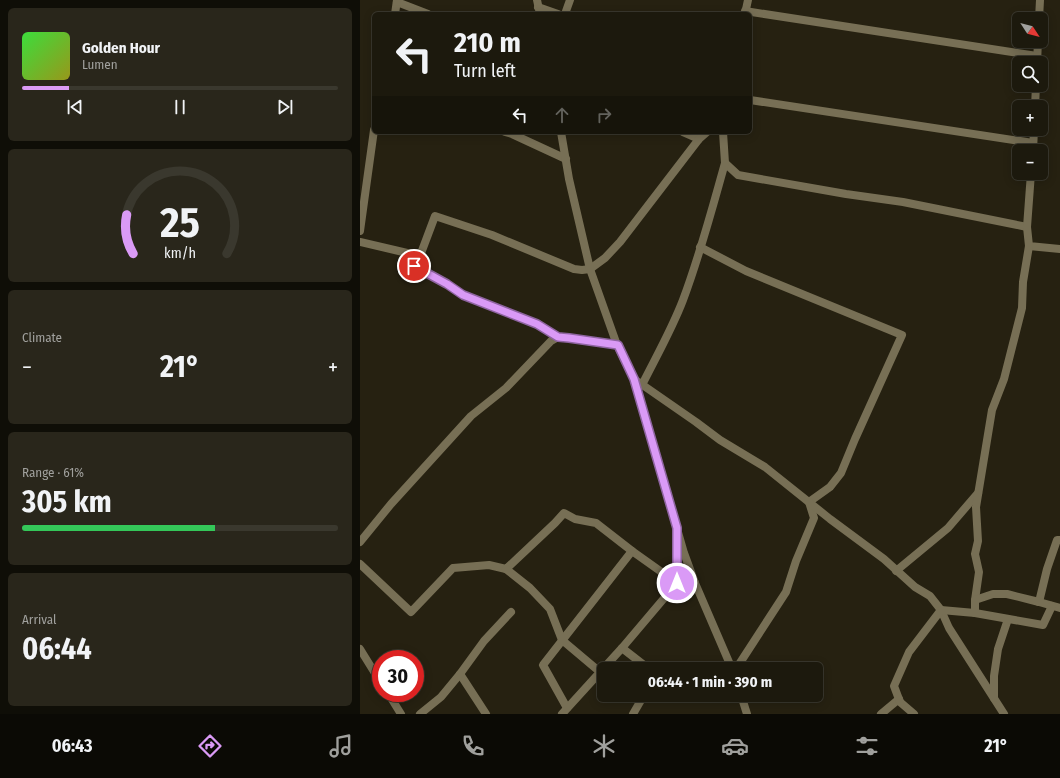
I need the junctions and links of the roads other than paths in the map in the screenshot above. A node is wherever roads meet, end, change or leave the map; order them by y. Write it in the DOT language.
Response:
graph roads {
  1 [pos="570,0"];
  2 [pos="748,0"];
  3 [pos="1040,0"];
  4 [pos="397,1"];
  5 [pos="538,7"];
  6 [pos="395,12"];
  7 [pos="423,12"];
  8 [pos="552,12"];
  9 [pos="566,12"];
  10 [pos="745,12"];
  11 [pos="1039,12"];
  12 [pos="752,13"];
  13 [pos="1013,56"];
  14 [pos="752,100"];
  15 [pos="373,134"];
  16 [pos="512,134"];
  17 [pos="561,134"];
  18 [pos="688,134"];
  19 [pos="704,134"];
  20 [pos="723,134"];
  21 [pos="699,139"];
  22 [pos="1015,144"];
  23 [pos="566,159"];
  24 [pos="725,163"];
  25 [pos="1030,180"];
  26 [pos="1027,227"];
  27 [pos="360,228"];
  28 [pos="360,242"];
  29 [pos="1029,246"];
  30 [pos="700,247"];
  31 [pos="1060,249"];
  32 [pos="412,254"];
  33 [pos="590,269"];
  34 [pos="558,337"];
  35 [pos="618,345"];
  36 [pos="634,379"];
  37 [pos="642,385"];
  38 [pos="978,493"];
  39 [pos="809,502"];
  40 [pos="677,528"];
  41 [pos="1060,540"];
  42 [pos="360,542"];
  43 [pos="632,551"];
  44 [pos="360,564"];
  45 [pos="506,569"];
  46 [pos="896,571"];
  47 [pos="677,583"];
  48 [pos="694,583"];
  49 [pos="975,600"];
  50 [pos="1039,602"];
  51 [pos="1052,606"];
  52 [pos="1060,608"];
  53 [pos="941,610"];
  54 [pos="511,612"];
  55 [pos="975,613"];
  56 [pos="1008,619"];
  57 [pos="562,640"];
  58 [pos="622,648"];
  59 [pos="360,649"];
  60 [pos="609,662"];
  61 [pos="640,662"];
  62 [pos="729,662"];
  63 [pos="741,662"];
  64 [pos="372,668"];
  65 [pos="597,669"];
  66 [pos="460,674"];
  67 [pos="597,675"];
  68 [pos="994,698"];
  69 [pos="899,699"];
  70 [pos="394,702"];
  71 [pos="640,702"];
  72 [pos="743,702"];
  73 [pos="564,711"];
  74 [pos="401,714"];
  75 [pos="420,714"];
  76 [pos="486,714"];
  77 [pos="633,714"];
  78 [pos="747,714"];
  79 [pos="881,714"];
  80 [pos="914,714"];
  81 [pos="1004,714"];
  1 -- 9 [label="street"];
  2 -- 10 [label="street"];
  3 -- 11 [label="street"];
  4 -- 6 [label="street"];
  4 -- 7 [label="street"];
  5 -- 8 [label="street"];
  12 -- 13 [label="street"];
  14 -- 22 [label="street"];
  15 -- 27 [label="street"];
  16 -- 23 [label="street"];
  17 -- 23 [label="street"];
  18 -- 21 [label="street"];
  19 -- 21 [label="street"];
  20 -- 24 [label="street"];
  21 -- 33 [label="street"];
  23 -- 33 [label="street"];
  24 -- 26 [label="street"];
  24 -- 30 [label="street"];
  25 -- 26 [label="street"];
  26 -- 29 [label="street"];
  28 -- 32 [label="street"];
  29 -- 31 [label="street"];
  29 -- 38 [label="street"];
  30 -- 37 [label="street"];
  30 -- 39 [label="street"];
  32 -- 33 [label="street"];
  32 -- 34 [label="street"];
  33 -- 35 [label="street"];
  34 -- 35 [label="street"];
  34 -- 42 [label="street"];
  35 -- 36 [label="street"];
  36 -- 37 [label="street"];
  36 -- 40 [label="street"];
  37 -- 39 [label="street"];
  38 -- 46 [label="street"];
  38 -- 49 [label="street"];
  39 -- 46 [label="street"];
  39 -- 63 [label="street"];
  40 -- 47 [label="street"];
  40 -- 48 [label="street"];
  41 -- 50 [label="street"];
  43 -- 45 [label="street"];
  43 -- 47 [label="street"];
  43 -- 57 [label="street"];
  44 -- 45 [label="street"];
  45 -- 57 [label="street"];
  46 -- 53 [label="street"];
  47 -- 48 [label="street"];
  47 -- 58 [label="street"];
  48 -- 62 [label="street"];
  49 -- 50 [label="street"];
  49 -- 55 [label="street"];
  50 -- 51 [label="street"];
  51 -- 52 [label="street"];
  51 -- 56 [label="street"];
  53 -- 55 [label="street"];
  53 -- 68 [label="street"];
  53 -- 69 [label="street"];
  54 -- 66 [label="street"];
  55 -- 56 [label="street"];
  56 -- 68 [label="street"];
  57 -- 65 [label="street"];
  57 -- 73 [label="street"];
  58 -- 60 [label="street"];
  58 -- 61 [label="street"];
  59 -- 64 [label="street"];
  66 -- 75 [label="street"];
  66 -- 76 [label="street"];
  67 -- 73 [label="street"];
  68 -- 81 [label="street"];
  69 -- 79 [label="street"];
  69 -- 80 [label="street"];
  70 -- 74 [label="street"];
  71 -- 77 [label="street"];
  72 -- 78 [label="street"];
}
